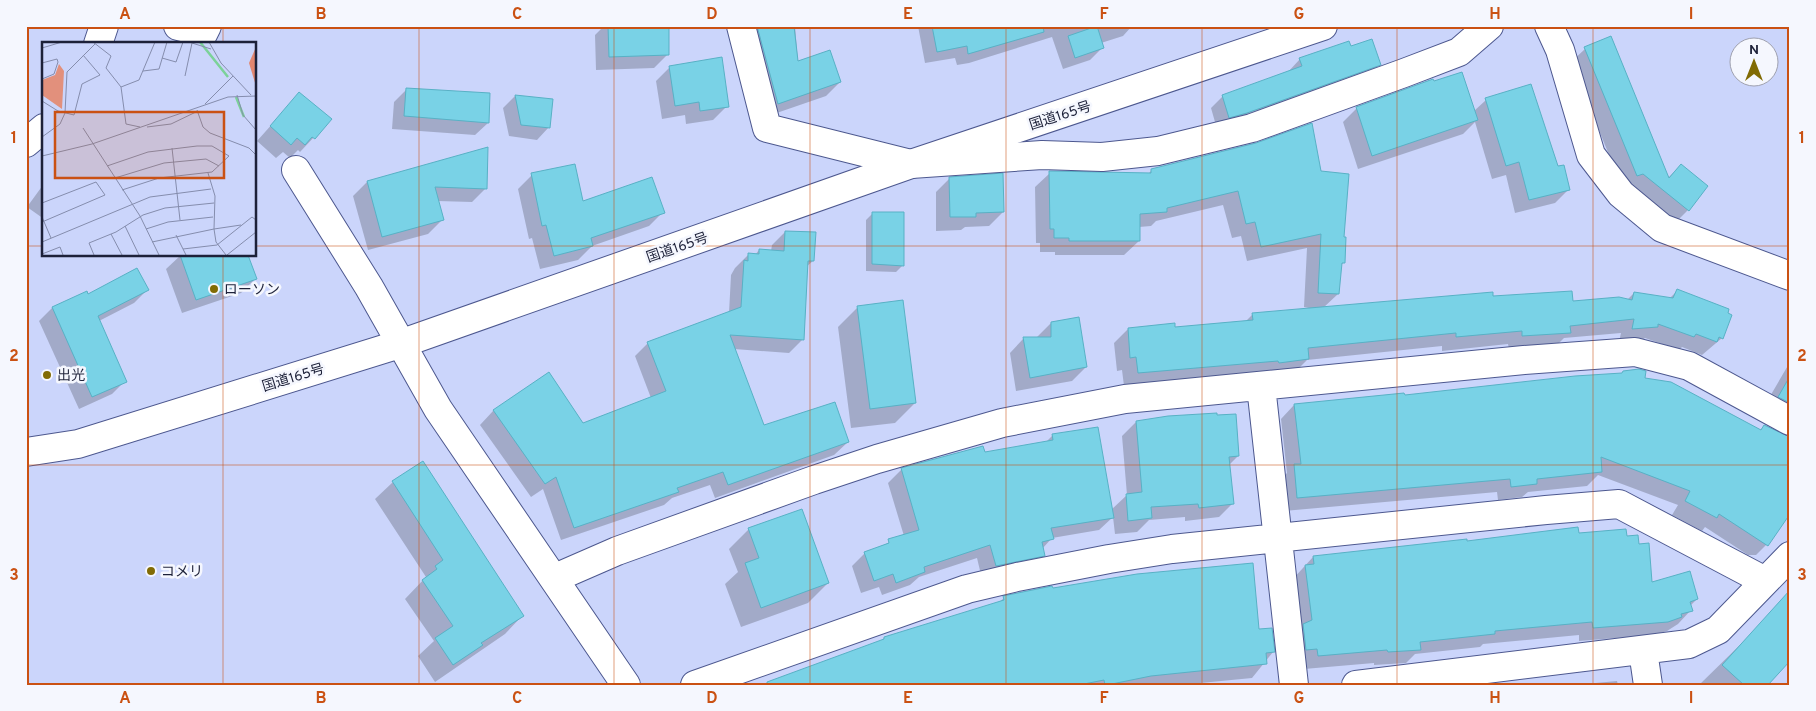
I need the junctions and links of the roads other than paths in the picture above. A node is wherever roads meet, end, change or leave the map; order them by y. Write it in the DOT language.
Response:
graph roads {
  1 [pos="104,26"];
  2 [pos="741,26"];
  3 [pos="1324,26"];
  4 [pos="1489,26"];
  5 [pos="1549,26"];
  6 [pos="99,42"];
  7 [pos="42,130"];
  8 [pos="26,143"];
  9 [pos="911,164"];
  10 [pos="296,170"];
  11 [pos="1790,276"];
  12 [pos="400,344"];
  13 [pos="1260,386"];
  14 [pos="1790,421"];
  15 [pos="26,452"];
  16 [pos="1276,538"];
  17 [pos="1790,556"];
  18 [pos="555,578"];
  19 [pos="1765,581"];
  20 [pos="1644,651"];
  21 [pos="626,685"];
  22 [pos="695,685"];
  23 [pos="1294,685"];
  24 [pos="1356,685"];
  25 [pos="1648,685"];
  1 -- 6 [label="main road"];
  2 -- 9 [label="main road"];
  3 -- 9 [label="main road, 国道165号"];
  4 -- 9 [label="main road"];
  5 -- 11 [label="main road"];
  7 -- 8 [label="main road"];
  9 -- 12 [label="main road, 国道165号"];
  10 -- 12 [label="main road"];
  12 -- 15 [label="main road, 国道165号"];
  12 -- 18 [label="main road"];
  13 -- 14 [label="main road"];
  13 -- 16 [label="main road"];
  13 -- 18 [label="main road"];
  16 -- 19 [label="main road"];
  16 -- 22 [label="main road"];
  16 -- 23 [label="main road"];
  17 -- 19 [label="main road"];
  18 -- 21 [label="main road"];
  19 -- 20 [label="main road"];
  20 -- 24 [label="main road"];
  20 -- 25 [label="main road"];
}
